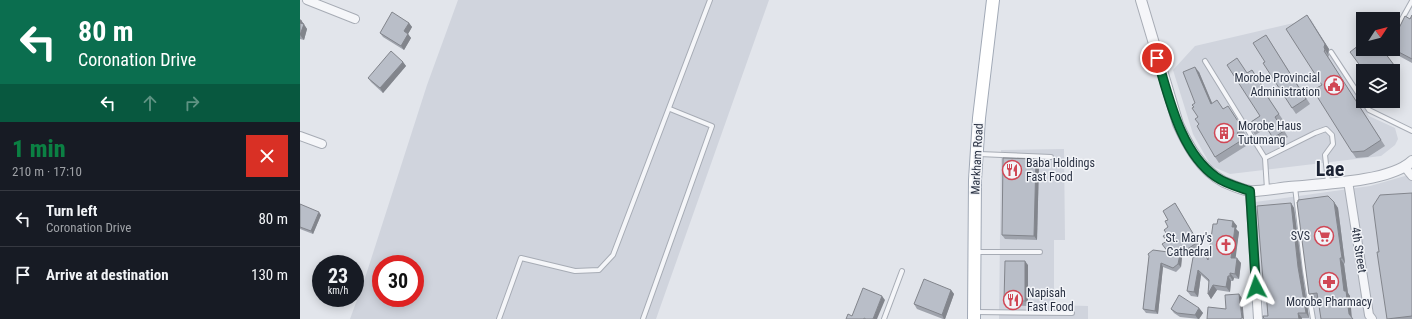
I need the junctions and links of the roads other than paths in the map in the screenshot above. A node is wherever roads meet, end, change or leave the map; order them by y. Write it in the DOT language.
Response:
graph roads {
  1 [pos="307,0"];
  2 [pos="710,0"];
  3 [pos="993,0"];
  4 [pos="1141,0"];
  5 [pos="1412,0"];
  6 [pos="355,19"];
  7 [pos="1400,22"];
  8 [pos="1331,52"];
  9 [pos="1205,61"];
  10 [pos="670,109"];
  11 [pos="1412,131"];
  12 [pos="300,136"];
  13 [pos="322,144"];
  14 [pos="977,154"];
  15 [pos="1051,157"];
  16 [pos="1265,158"];
  17 [pos="1408,164"];
  18 [pos="1412,176"];
  19 [pos="1348,181"];
  20 [pos="1328,183"];
  21 [pos="1295,186"];
  22 [pos="1266,190"];
  23 [pos="1250,191"];
  24 [pos="975,252"];
  25 [pos="1040,252"];
  26 [pos="902,270"];
  27 [pos="1072,313"];
  28 [pos="974,315"];
  29 [pos="499,319"];
  30 [pos="643,319"];
  31 [pos="884,319"];
  32 [pos="1258,319"];
  33 [pos="1313,319"];
  34 [pos="1372,319"];
  1 -- 6 [label="street"];
  2 -- 10 [label="lane"];
  3 -- 14 [label="main road, Markham Road"];
  4 -- 23 [label="street"];
  5 -- 7 [label="lane"];
  8 -- 11 [label="lane"];
  9 -- 16 [label="lane"];
  10 -- 29 [label="lane"];
  10 -- 30 [label="lane"];
  12 -- 13 [label="street"];
  14 -- 15 [label="lane"];
  14 -- 24 [label="main road, Markham Road"];
  16 -- 20 [label="lane"];
  16 -- 22 [label="lane"];
  17 -- 18 [label="street"];
  17 -- 19 [label="street"];
  19 -- 20 [label="street"];
  19 -- 34 [label="street, 4th Street"];
  20 -- 21 [label="street"];
  21 -- 22 [label="street"];
  21 -- 33 [label="lane"];
  22 -- 23 [label="street"];
  23 -- 32 [label="street"];
  24 -- 25 [label="lane"];
  24 -- 28 [label="main road, Markham Road"];
  26 -- 31 [label="lane"];
  27 -- 28 [label="lane"];
}
